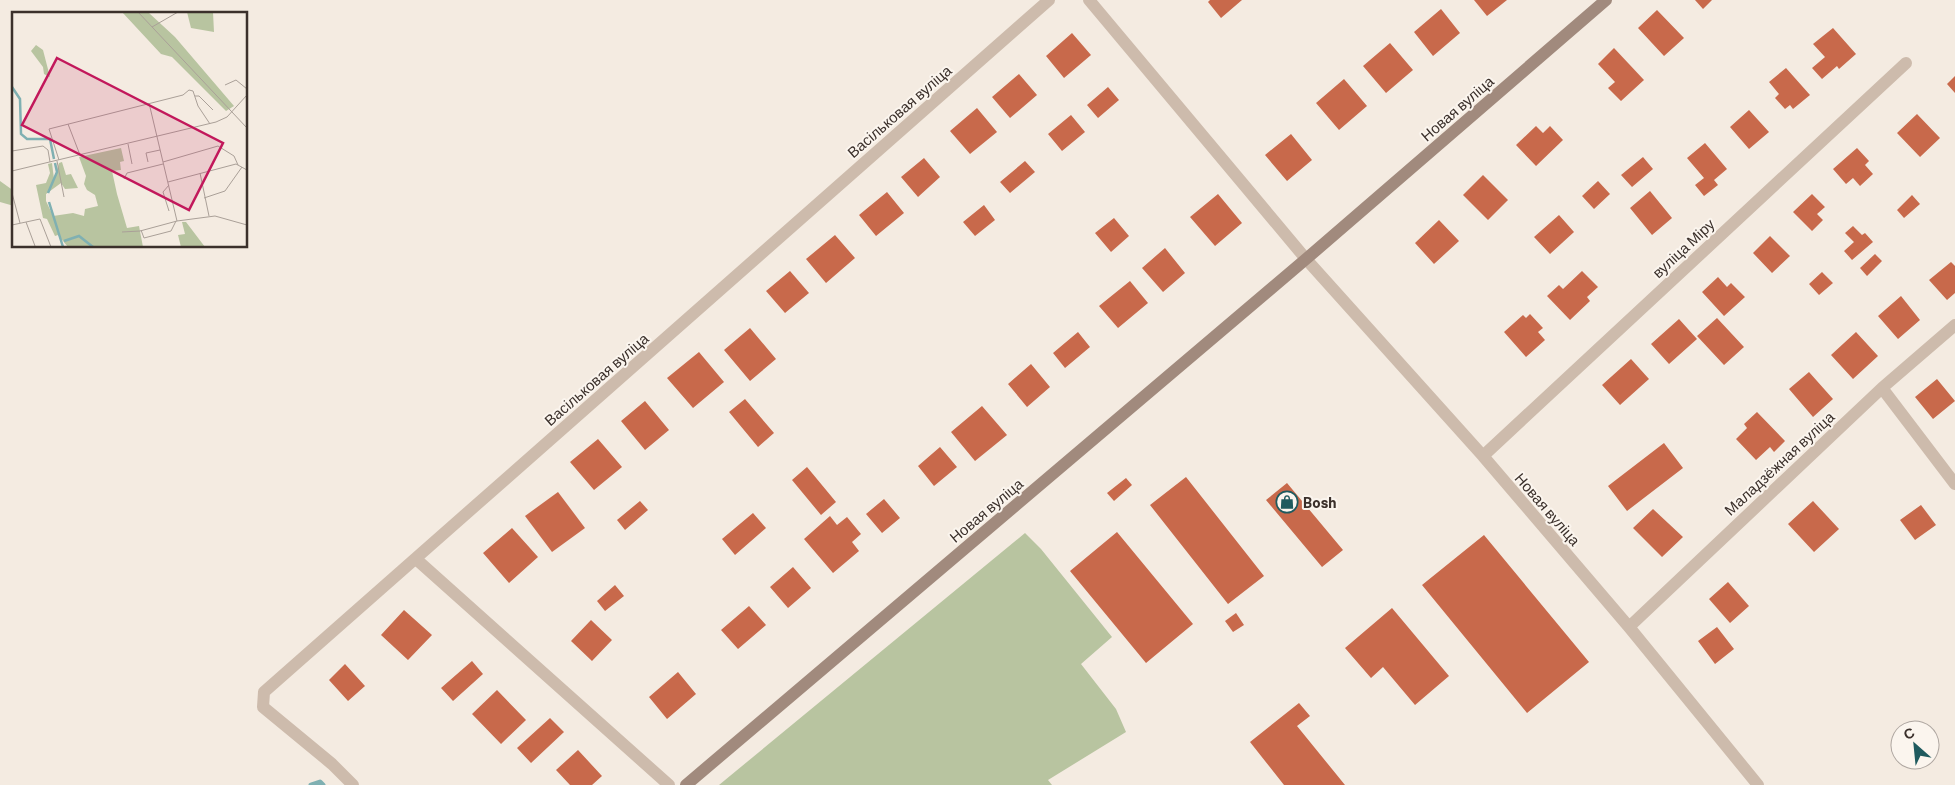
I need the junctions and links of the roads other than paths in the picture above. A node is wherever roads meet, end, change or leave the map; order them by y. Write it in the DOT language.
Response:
graph roads {
  1 [pos="1049,0"];
  2 [pos="1089,0"];
  3 [pos="1606,0"];
  4 [pos="1906,64"];
  5 [pos="1306,259"];
  6 [pos="1955,325"];
  7 [pos="1882,388"];
  8 [pos="1483,456"];
  9 [pos="1955,484"];
  10 [pos="416,559"];
  11 [pos="1629,627"];
  12 [pos="353,785"];
  13 [pos="669,785"];
  14 [pos="686,785"];
  15 [pos="1758,785"];
  1 -- 10 [label="street, Васільковая вуліца"];
  2 -- 5 [label="street"];
  3 -- 5 [label="street, Новая вуліца"];
  4 -- 8 [label="street, вуліца Міру"];
  5 -- 8 [label="street, Новая вуліца"];
  5 -- 14 [label="street, Новая вуліца"];
  6 -- 7 [label="street, Маладзёжная вуліца"];
  7 -- 9 [label="street"];
  7 -- 11 [label="street, Маладзёжная вуліца"];
  8 -- 11 [label="street, Новая вуліца"];
  10 -- 12 [label="street, Васільковая вуліца"];
  10 -- 13 [label="street"];
  11 -- 15 [label="street, Новая вуліца"];
}
